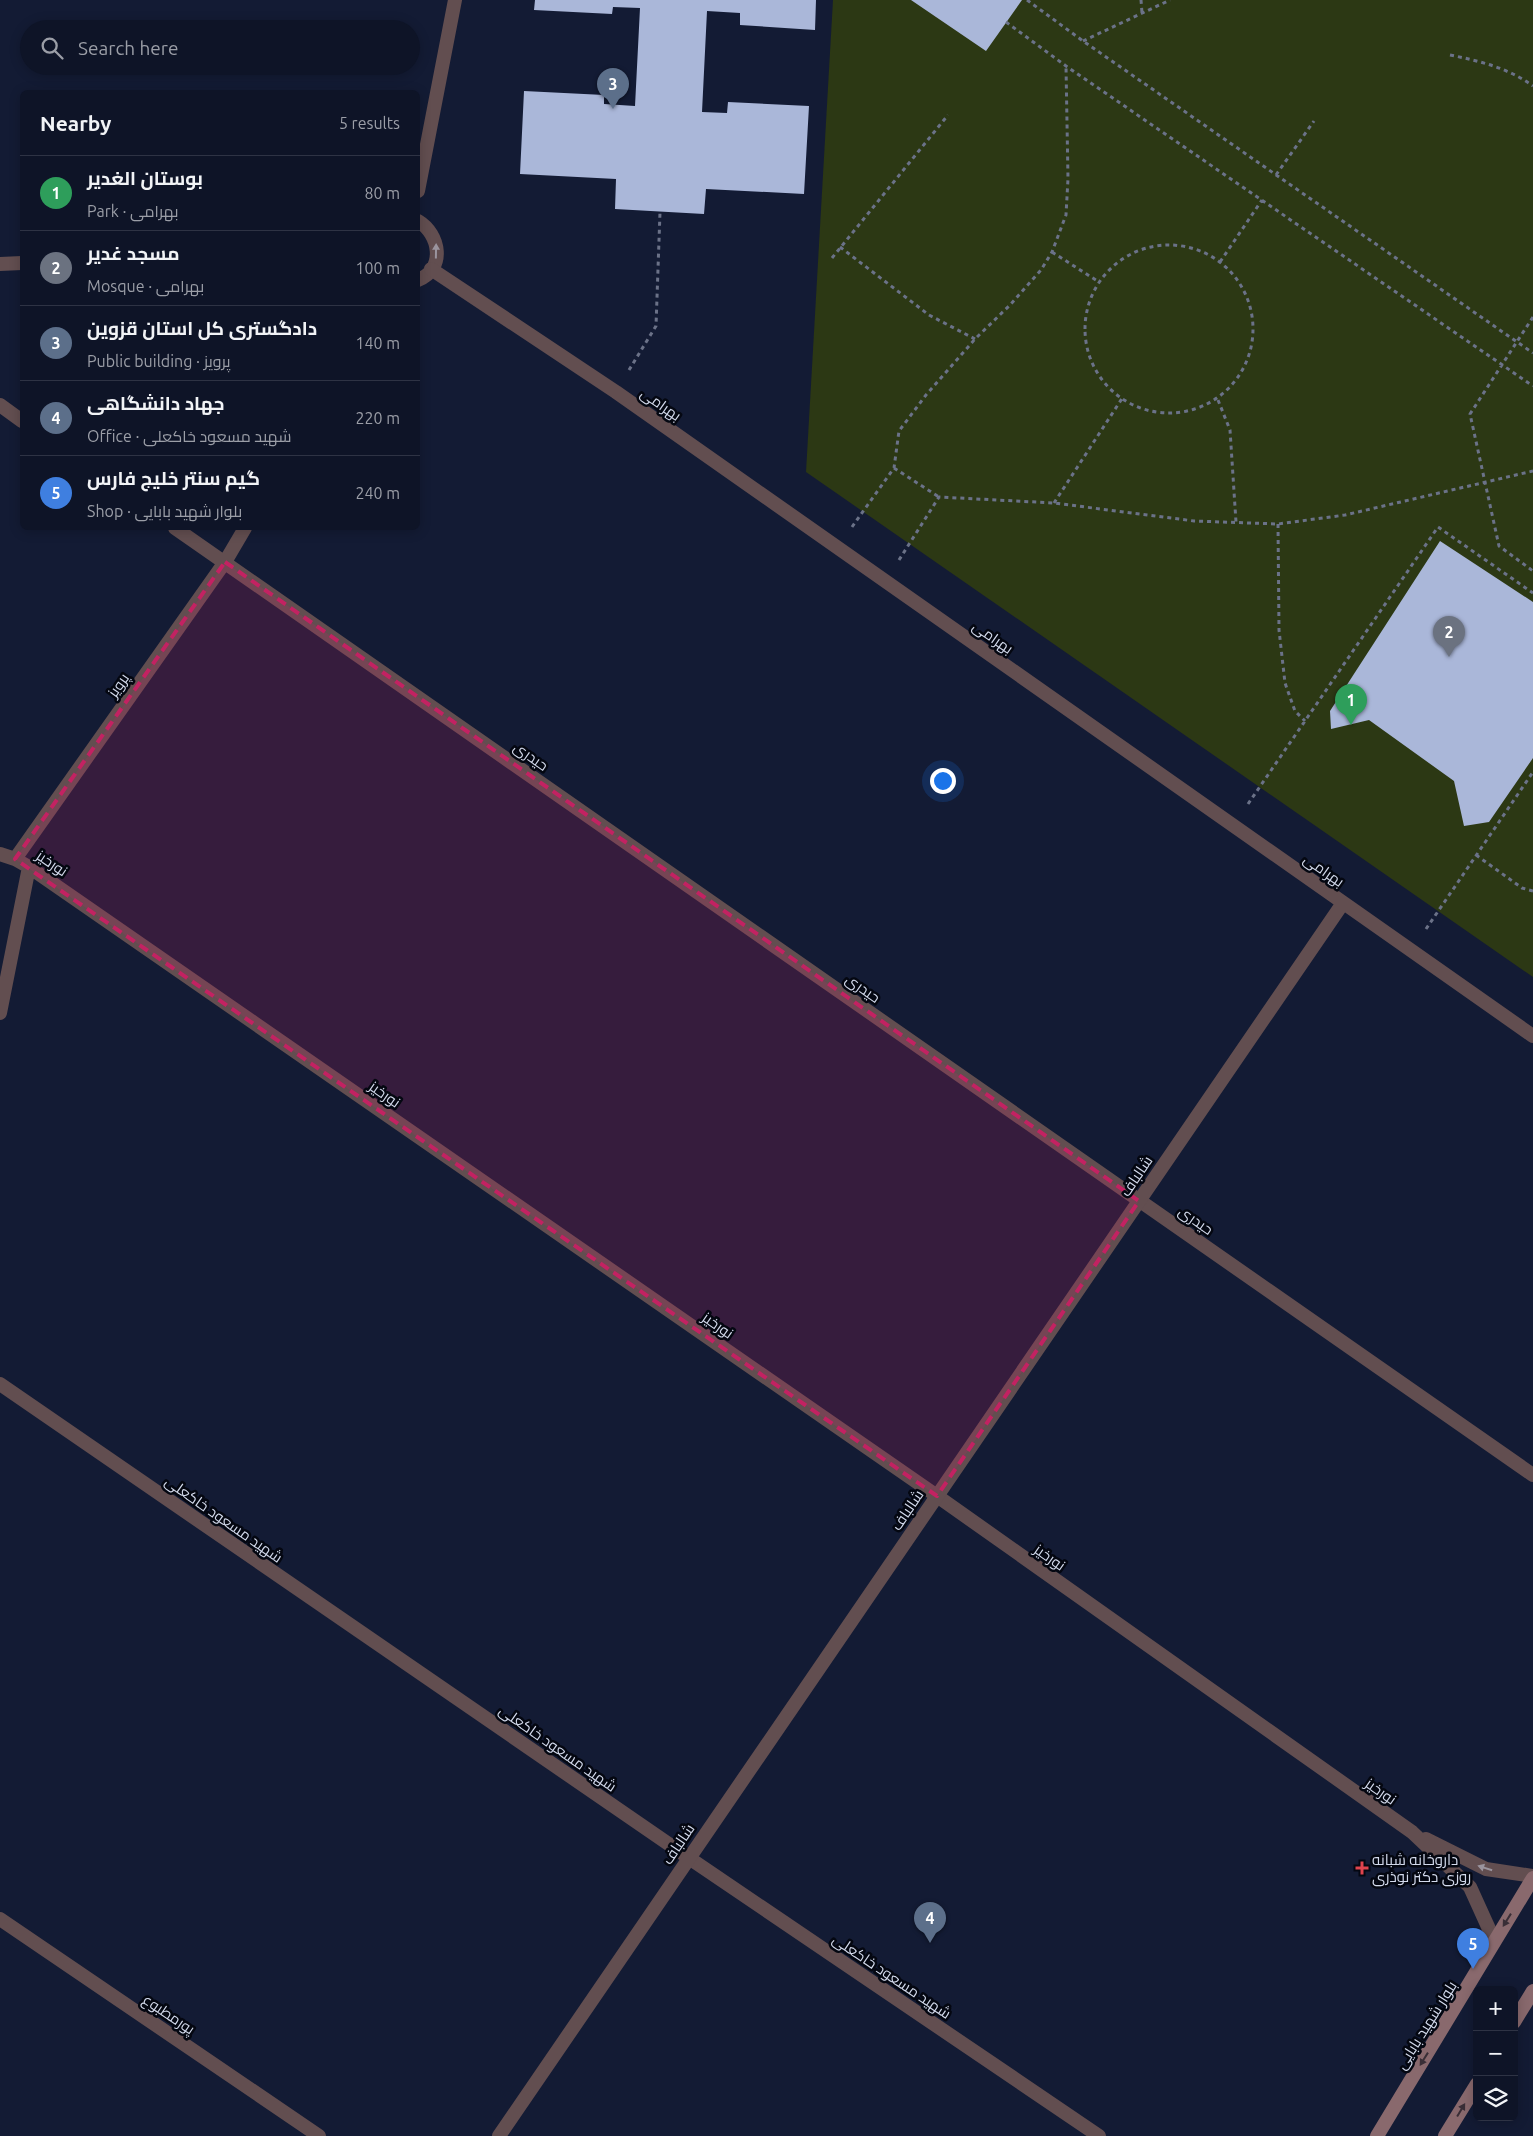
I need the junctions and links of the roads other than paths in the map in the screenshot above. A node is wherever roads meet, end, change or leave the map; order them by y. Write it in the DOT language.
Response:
graph roads {
  1 [pos="455,0"];
  2 [pos="420,181"];
  3 [pos="420,222"];
  4 [pos="20,262"];
  5 [pos="0,264"];
  6 [pos="431,270"];
  7 [pos="420,278"];
  8 [pos="0,405"];
  9 [pos="20,420"];
  10 [pos="178,530"];
  11 [pos="244,530"];
  12 [pos="225,562"];
  13 [pos="0,854"];
  14 [pos="16,859"];
  15 [pos="29,867"];
  16 [pos="1343,903"];
  17 [pos="0,1013"];
  18 [pos="1533,1036"];
  19 [pos="1139,1201"];
  20 [pos="0,1384"];
  21 [pos="1533,1476"];
  22 [pos="937,1496"];
  23 [pos="1412,1832"];
  24 [pos="689,1858"];
  25 [pos="1533,1877"];
  26 [pos="0,1919"];
  27 [pos="1494,1940"];
  28 [pos="1533,1991"];
  29 [pos="1518,2015"];
  30 [pos="1473,2090"];
  31 [pos="319,2136"];
  32 [pos="498,2136"];
  33 [pos="1099,2136"];
  34 [pos="1377,2136"];
  35 [pos="1445,2136"];
  1 -- 2 [label="street"];
  6 -- 3 [label="street, one-way"];
  4 -- 5 [label="street"];
  6 -- 7 [label="street"];
  6 -- 16 [label="street, بهرامی"];
  8 -- 9 [label="street"];
  10 -- 12 [label="street, حیدری"];
  11 -- 12 [label="street, پرویز"];
  12 -- 14 [label="street, پرویز"];
  12 -- 19 [label="street, حیدری"];
  13 -- 14 [label="street, نورخیز"];
  14 -- 15 [label="street, نورخیز"];
  15 -- 17 [label="street"];
  15 -- 22 [label="street, نورخیز"];
  16 -- 18 [label="street, بهرامی"];
  16 -- 19 [label="street, شالباف"];
  19 -- 21 [label="street, حیدری"];
  19 -- 22 [label="street, شالباف"];
  20 -- 24 [label="street, شهید مسعود خاکعلی"];
  22 -- 23 [label="street, نورخیز"];
  22 -- 24 [label="street, شالباف"];
  25 -- 23 [label="street, one-way"];
  23 -- 27 [label="street"];
  24 -- 32 [label="street, شالباف"];
  24 -- 33 [label="street, شهید مسعود خاکعلی"];
  25 -- 27 [label="main road, بلوار شهید بابایی, one-way"];
  26 -- 31 [label="street, پورمطبوع"];
  27 -- 34 [label="main road, بلوار شهید بابایی, one-way"];
  28 -- 29 [label="main road"];
  35 -- 30 [label="main road, one-way"];
}
